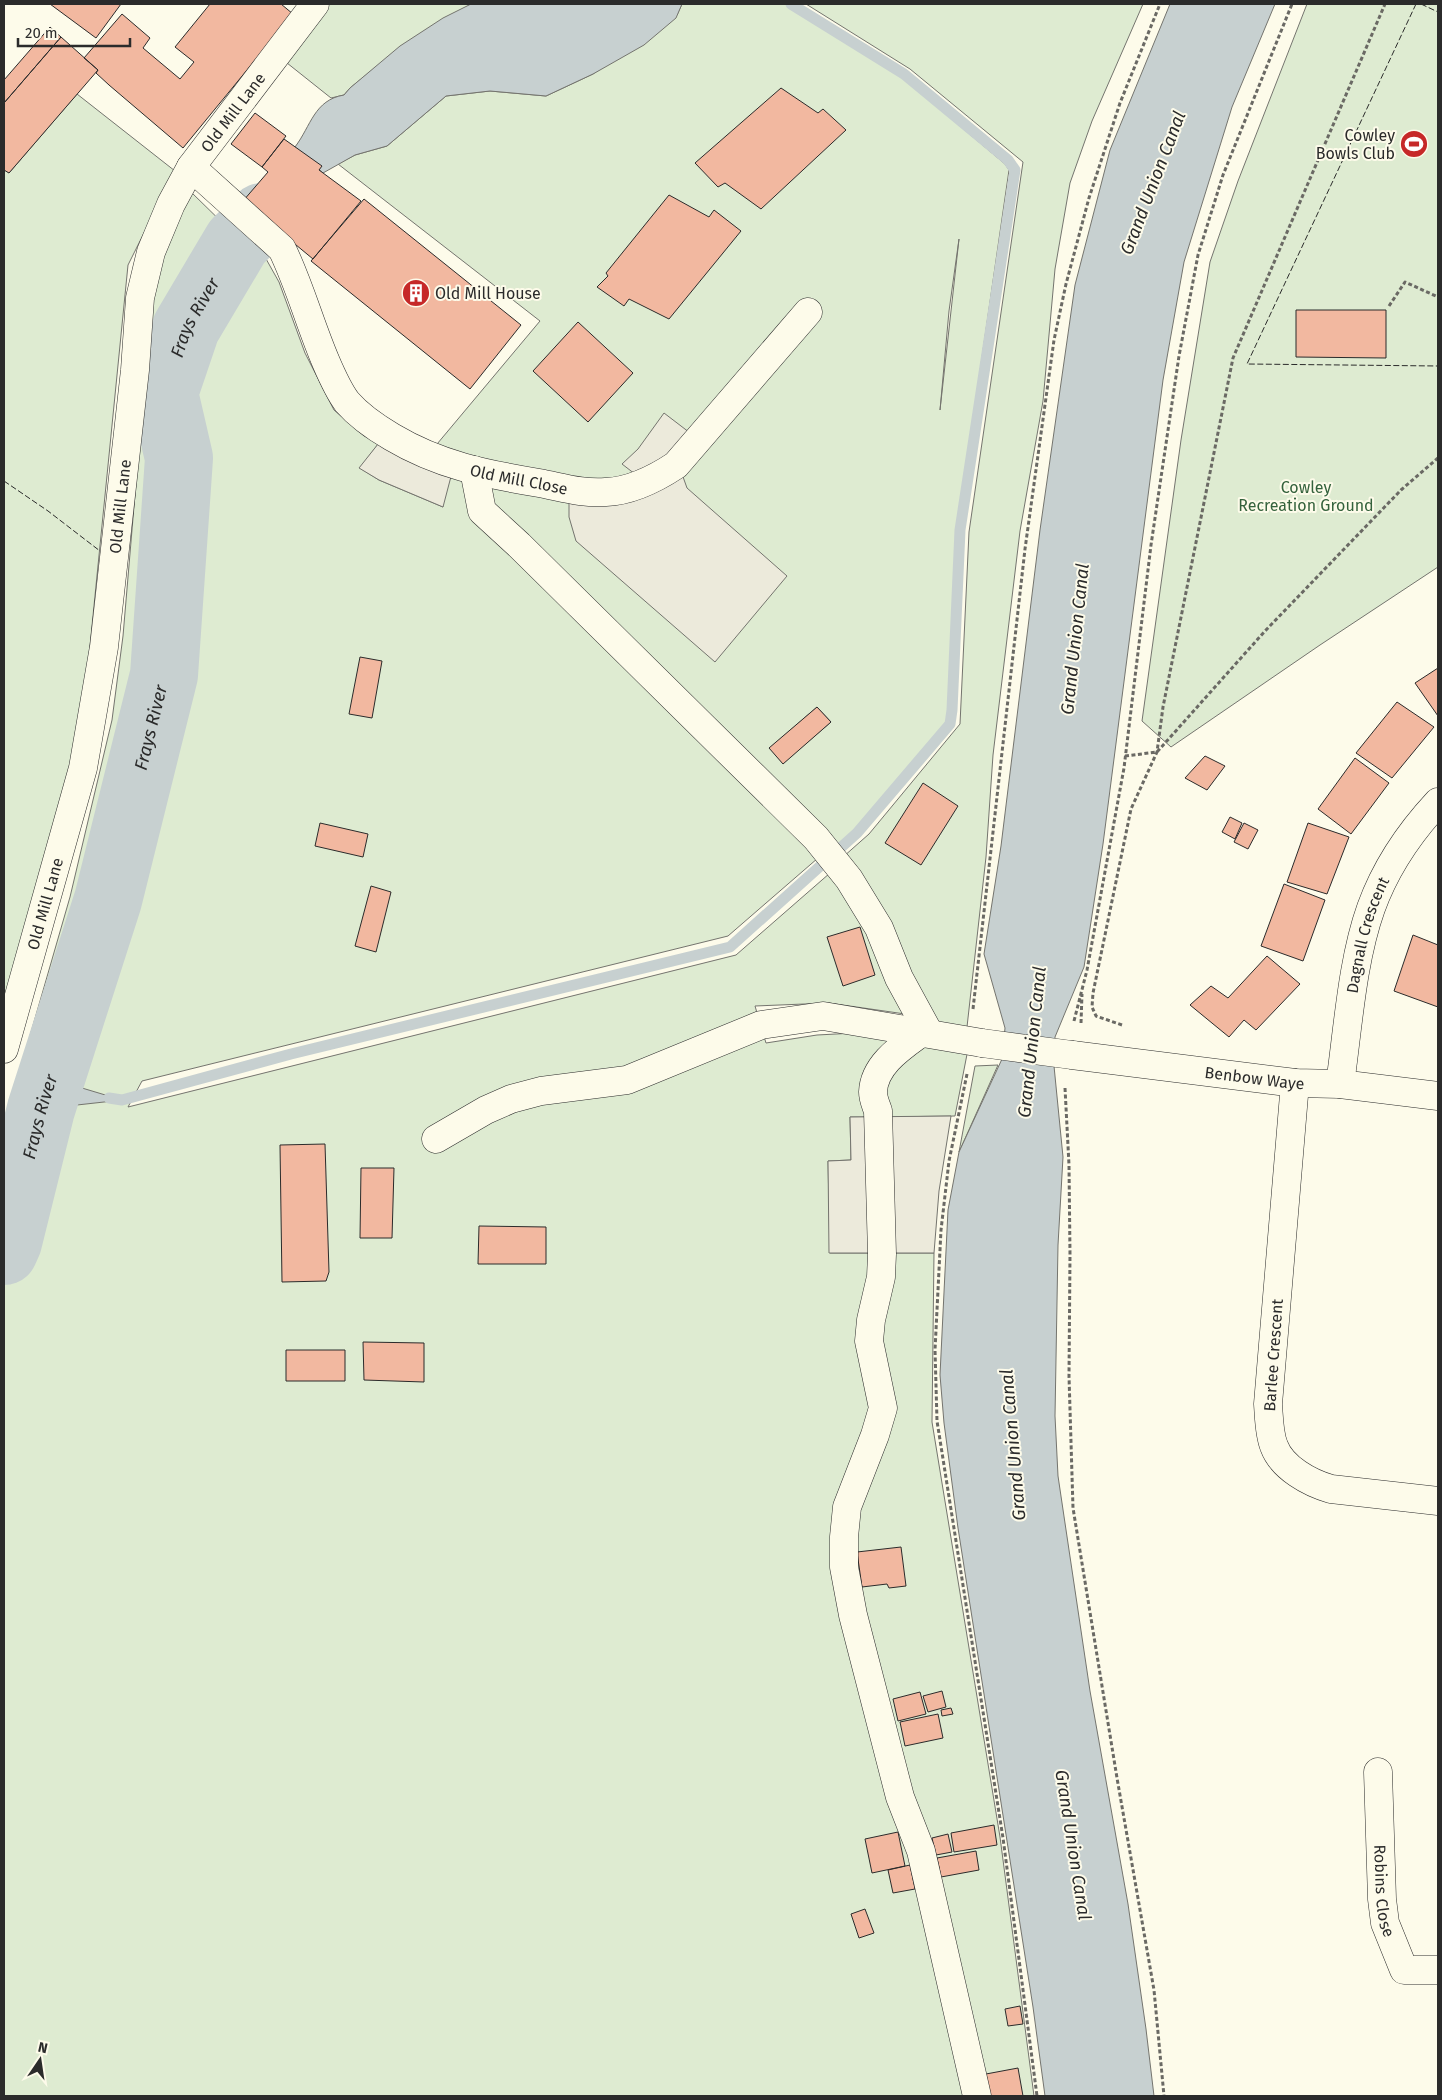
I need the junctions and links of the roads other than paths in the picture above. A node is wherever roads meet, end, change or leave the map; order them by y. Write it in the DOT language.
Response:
graph roads {
  1 [pos="315,4"];
  2 [pos="191,167"];
  3 [pos="808,312"];
  4 [pos="474,470"];
  5 [pos="1438,802"];
  6 [pos="926,1032"];
  7 [pos="4,1049"];
  8 [pos="1295,1083"];
  9 [pos="1340,1084"];
  10 [pos="1438,1096"];
  11 [pos="436,1138"];
  12 [pos="1438,1501"];
  13 [pos="1378,1772"];
  14 [pos="1438,1970"];
  15 [pos="977,2096"];
  1 -- 2 [label="street, Old Mill Lane"];
  2 -- 4 [label="street, Old Mill Close"];
  2 -- 7 [label="street, Old Mill Lane"];
  3 -- 4 [label="street, Old Mill Close"];
  4 -- 6 [label="street"];
  5 -- 9 [label="street, Dagnall Crescent"];
  6 -- 8 [label="street, Benbow Waye, bridge"];
  6 -- 11 [label="street, Benbow Waye"];
  6 -- 15 [label="street"];
  8 -- 9 [label="street, Benbow Waye"];
  8 -- 12 [label="street, Barlee Crescent"];
  9 -- 10 [label="street, Benbow Waye"];
  13 -- 14 [label="street, Robins Close"];
}
